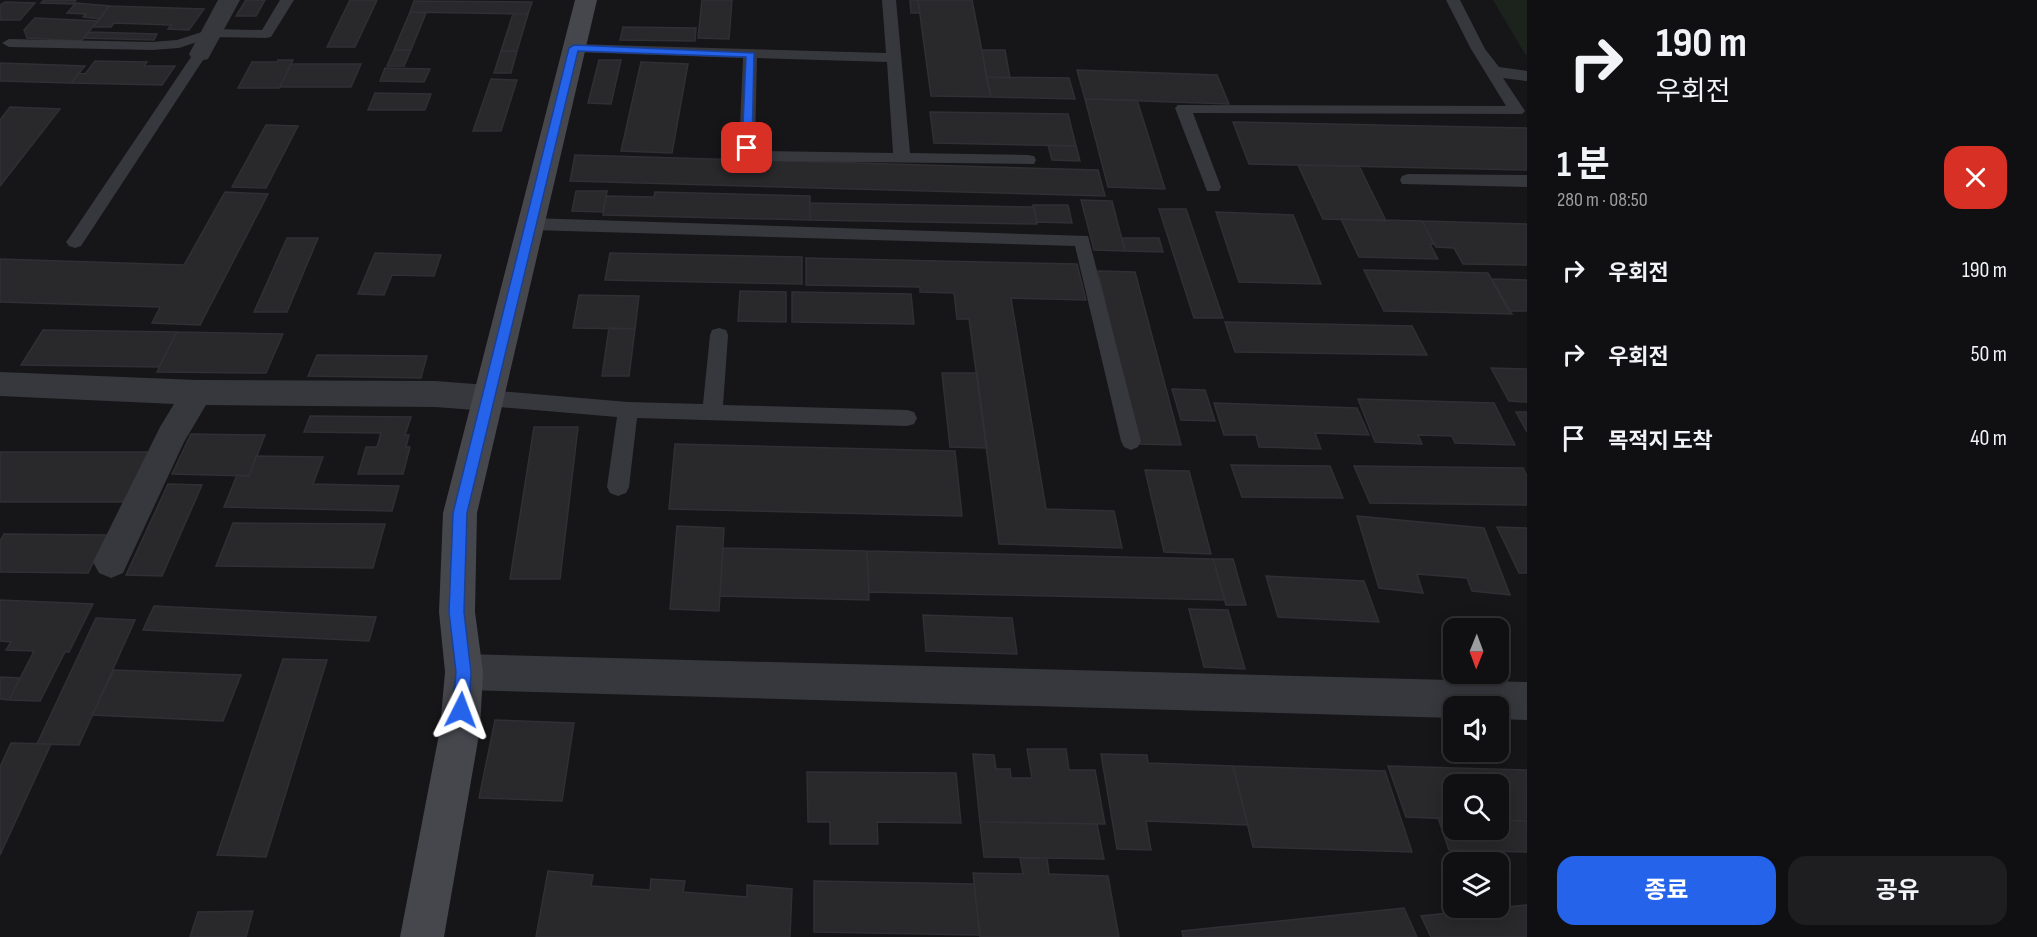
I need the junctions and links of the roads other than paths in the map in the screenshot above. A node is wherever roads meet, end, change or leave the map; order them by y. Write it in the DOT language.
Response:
graph roads {
  1 [pos="229,0"];
  2 [pos="287,0"];
  3 [pos="586,0"];
  4 [pos="889,0"];
  5 [pos="1453,0"];
  6 [pos="211,33"];
  7 [pos="9,43"];
  8 [pos="574,48"];
  9 [pos="200,54"];
  10 [pos="750,55"];
  11 [pos="893,58"];
  12 [pos="1492,69"];
  13 [pos="1527,76"];
  14 [pos="1522,112"];
  15 [pos="902,158"];
  16 [pos="1028,160"];
  17 [pos="1408,180"];
  18 [pos="1527,181"];
  19 [pos="1213,187"];
  20 [pos="531,224"];
  21 [pos="75,242"];
  22 [pos="719,335"];
  23 [pos="0,384"];
  24 [pos="197,392"];
  25 [pos="488,398"];
  26 [pos="628,410"];
  27 [pos="712,413"];
  28 [pos="908,418"];
  29 [pos="1131,441"];
  30 [pos="618,487"];
  31 [pos="111,562"];
  32 [pos="464,672"];
  33 [pos="1527,701"];
  34 [pos="422,937"];
  1 -- 6 [label="street"];
  2 -- 6 [label="lane"];
  3 -- 8 [label="street"];
  4 -- 11 [label="lane"];
  5 -- 12 [label="lane"];
  6 -- 7 [label="lane"];
  6 -- 9 [label="street"];
  8 -- 10 [label="lane"];
  8 -- 20 [label="street"];
  9 -- 21 [label="lane"];
  10 -- 11 [label="lane"];
  10 -- 15 [label="lane"];
  11 -- 15 [label="lane"];
  12 -- 13 [label="lane"];
  12 -- 14 [label="lane"];
  14 -- 19 [label="lane"];
  15 -- 16 [label="lane"];
  17 -- 18 [label="lane"];
  20 -- 25 [label="street"];
  20 -- 29 [label="lane"];
  22 -- 27 [label="lane"];
  23 -- 24 [label="street"];
  24 -- 25 [label="street"];
  24 -- 31 [label="street"];
  25 -- 26 [label="lane"];
  25 -- 32 [label="street"];
  26 -- 27 [label="lane"];
  26 -- 30 [label="lane"];
  27 -- 28 [label="lane"];
  32 -- 33 [label="street"];
  32 -- 34 [label="street"];
}
